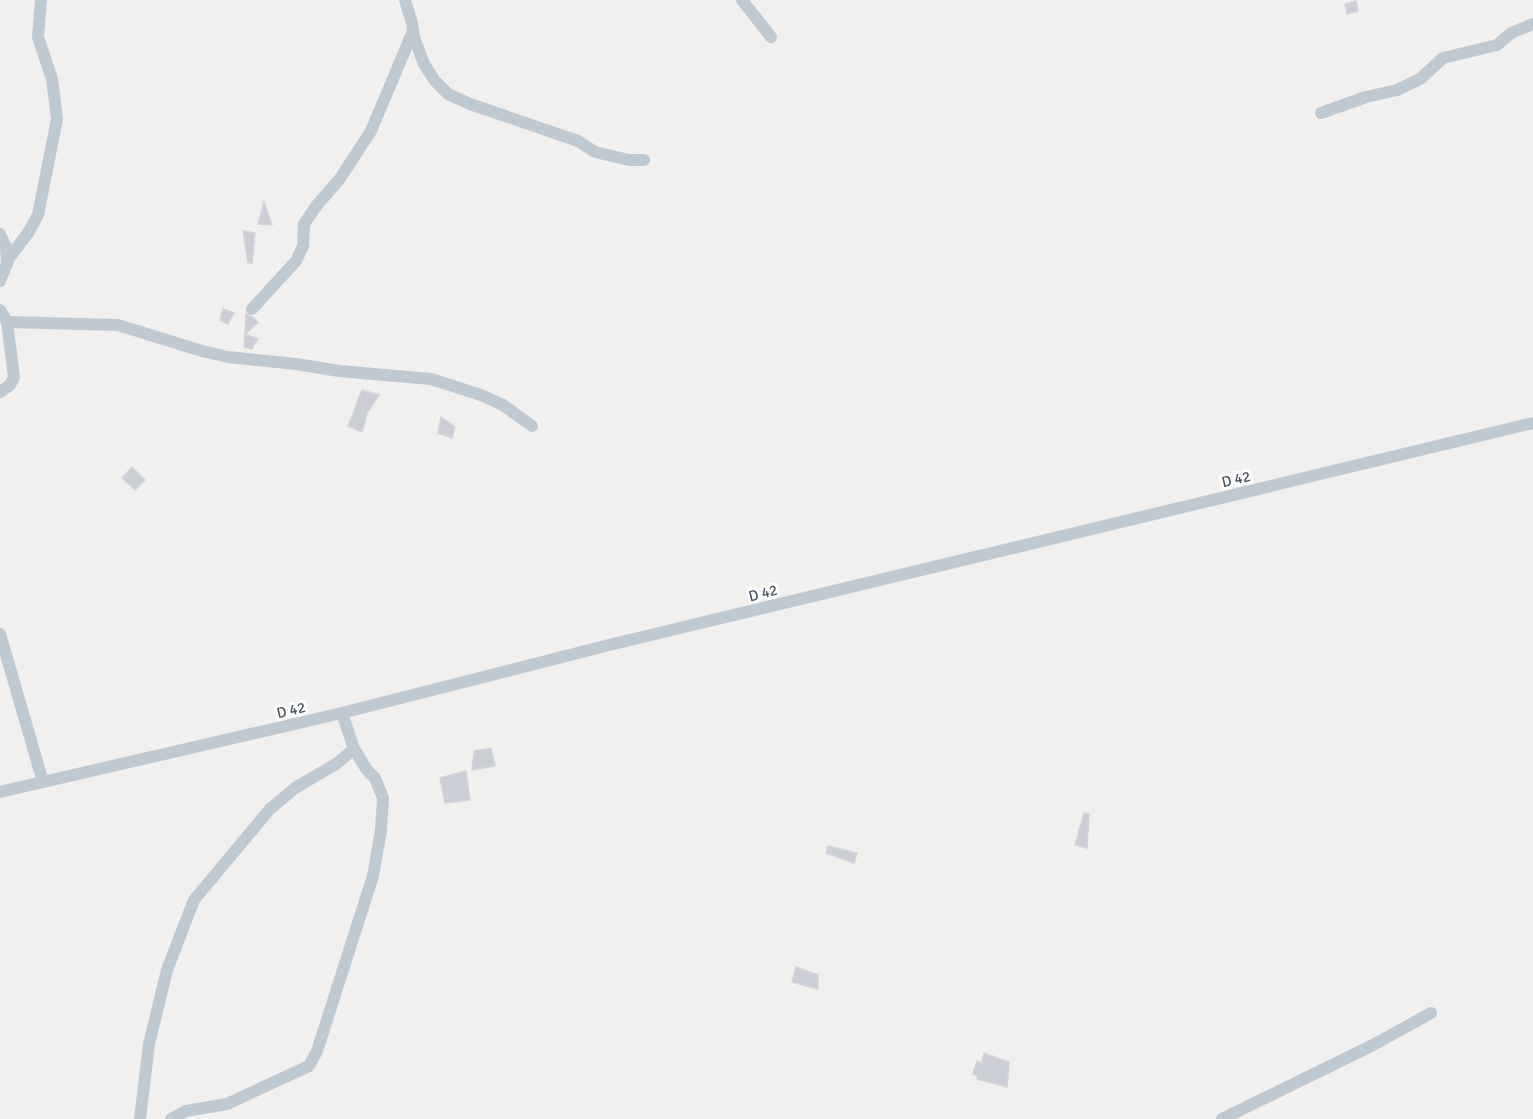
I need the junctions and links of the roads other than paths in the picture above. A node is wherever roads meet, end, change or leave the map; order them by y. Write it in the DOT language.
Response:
graph roads {
  1 [pos="40,0"];
  2 [pos="405,0"];
  3 [pos="742,0"];
  4 [pos="1533,24"];
  5 [pos="413,31"];
  6 [pos="771,37"];
  7 [pos="1321,113"];
  8 [pos="644,160"];
  9 [pos="0,234"];
  10 [pos="7,263"];
  11 [pos="0,281"];
  12 [pos="252,309"];
  13 [pos="0,310"];
  14 [pos="7,322"];
  15 [pos="0,392"];
  16 [pos="1533,423"];
  17 [pos="532,426"];
  18 [pos="0,634"];
  19 [pos="342,713"];
  20 [pos="354,749"];
  21 [pos="43,782"];
  22 [pos="0,792"];
  23 [pos="1431,1013"];
  24 [pos="140,1119"];
  25 [pos="171,1119"];
  26 [pos="1222,1119"];
  1 -- 10 [label="street"];
  2 -- 5 [label="street"];
  3 -- 6 [label="street"];
  4 -- 7 [label="street"];
  5 -- 8 [label="street"];
  5 -- 12 [label="street"];
  9 -- 10 [label="street"];
  10 -- 11 [label="street"];
  13 -- 14 [label="street"];
  14 -- 15 [label="street"];
  14 -- 17 [label="street"];
  16 -- 19 [label="street, D 42 / D 42"];
  18 -- 21 [label="street"];
  19 -- 20 [label="street"];
  19 -- 21 [label="street, D 42 / D 42"];
  20 -- 24 [label="street"];
  20 -- 25 [label="street"];
  21 -- 22 [label="street, D 42 / D 42"];
  23 -- 26 [label="street"];
}
